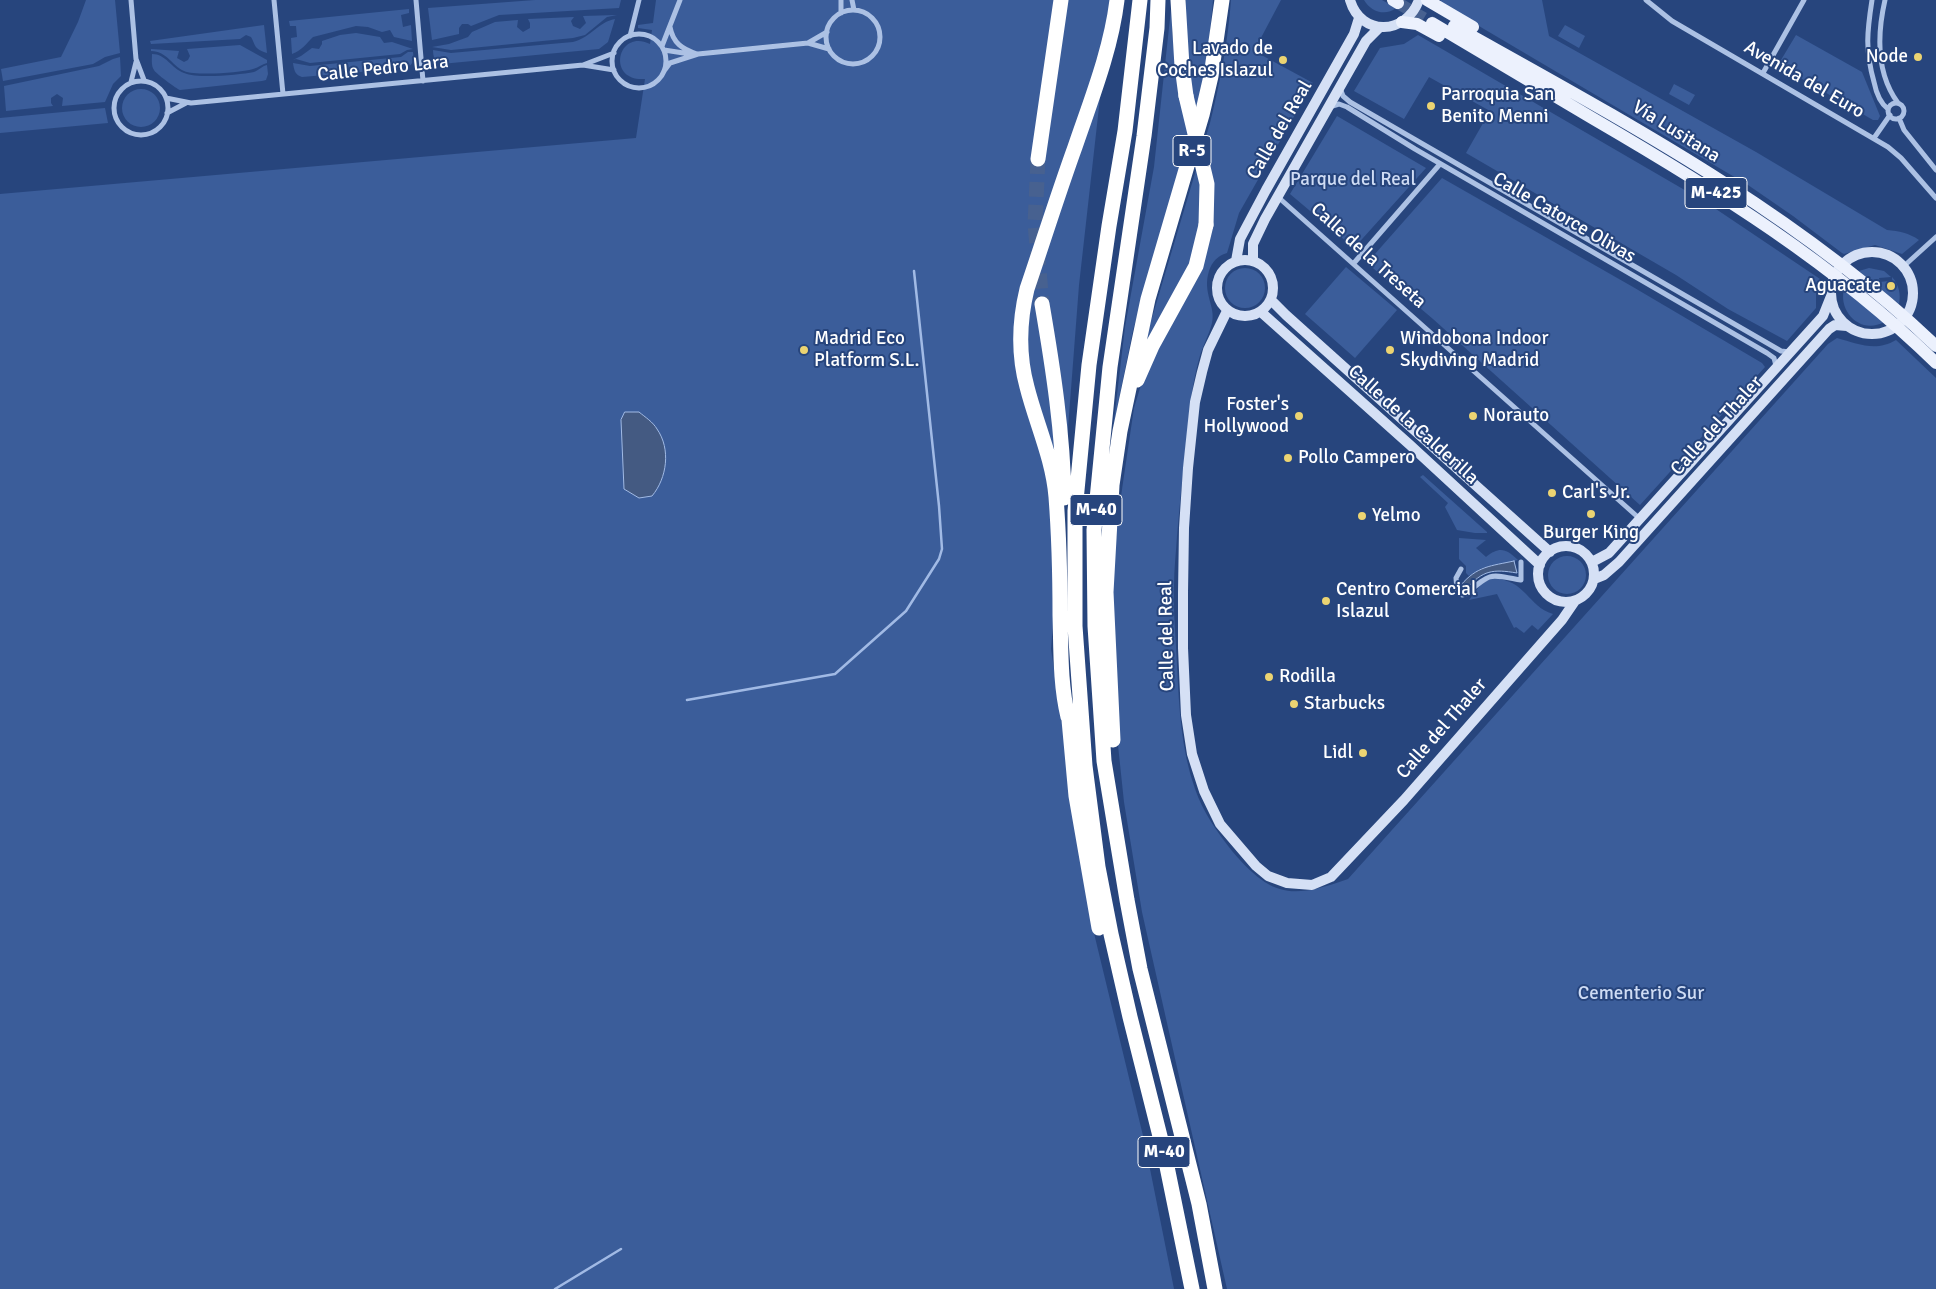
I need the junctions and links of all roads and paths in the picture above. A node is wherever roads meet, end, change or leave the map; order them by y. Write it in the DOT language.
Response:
graph roads {
  1 [pos="131,0"];
  2 [pos="274,0"];
  3 [pos="416,0"];
  4 [pos="639,0"];
  5 [pos="680,0"];
  6 [pos="841,0"];
  7 [pos="852,0"];
  8 [pos="1061,0"];
  9 [pos="1117,0"];
  10 [pos="1140,0"];
  11 [pos="1158,0"];
  12 [pos="1178,0"];
  13 [pos="1222,0"];
  14 [pos="1350,0"];
  15 [pos="1418,0"];
  16 [pos="1427,0"];
  17 [pos="1646,0"];
  18 [pos="1804,0"];
  19 [pos="1872,0"];
  20 [pos="1885,0"];
  21 [pos="854,10"];
  22 [pos="841,13"];
  23 [pos="1359,18"];
  24 [pos="1402,22"];
  25 [pos="670,26"];
  26 [pos="1380,27"];
  27 [pos="827,32"];
  28 [pos="630,36"];
  29 [pos="808,44"];
  30 [pos="663,48"];
  31 [pos="829,49"];
  32 [pos="614,53"];
  33 [pos="698,54"];
  34 [pos="136,59"];
  35 [pos="583,65"];
  36 [pos="614,70"];
  37 [pos="664,71"];
  38 [pos="1763,73"];
  39 [pos="144,80"];
  40 [pos="423,81"];
  41 [pos="131,82"];
  42 [pos="1340,88"];
  43 [pos="283,94"];
  44 [pos="166,98"];
  45 [pos="186,103"];
  46 [pos="1898,103"];
  47 [pos="1328,107"];
  48 [pos="1889,112"];
  49 [pos="167,113"];
  50 [pos="1614,116"];
  51 [pos="1593,118"];
  52 [pos="1899,118"];
  53 [pos="1874,138"];
  54 [pos="1038,159"];
  55 [pos="1440,164"];
  56 [pos="1936,170"];
  57 [pos="1277,196"];
  58 [pos="1936,198"];
  59 [pos="1936,237"];
  60 [pos="1236,261"];
  61 [pos="1253,261"];
  62 [pos="1354,263"];
  63 [pos="1842,264"];
  64 [pos="1904,266"];
  65 [pos="1834,276"];
  66 [pos="1831,296"];
  67 [pos="1271,300"];
  68 [pos="1042,304"];
  69 [pos="1227,311"];
  70 [pos="1261,312"];
  71 [pos="1902,322"];
  72 [pos="1847,326"];
  73 [pos="1936,346"];
  74 [pos="1790,352"];
  75 [pos="1936,363"];
  76 [pos="1776,367"];
  77 [pos="1111,513"];
  78 [pos="1640,519"];
  79 [pos="1550,552"];
  80 [pos="1521,562"];
  81 [pos="1592,562"];
  82 [pos="1540,565"];
  83 [pos="1461,569"];
  84 [pos="1594,579"];
  85 [pos="1575,601"];
  86 [pos="1068,717"];
  87 [pos="1331,877"];
  88 [pos="1130,1017"];
  89 [pos="1153,1019"];
  90 [pos="1192,1289"];
  91 [pos="1215,1289"];
  1 -- 34 [label="street"];
  2 -- 43 [label="street"];
  3 -- 40 [label="street"];
  4 -- 28 [label="street"];
  5 -- 25 [label="street"];
  6 -- 22 [label="street"];
  7 -- 21 [label="street"];
  8 -- 54 [label="highway"];
  9 -- 86 [label="highway, M-40"];
  10 -- 88 [label="highway, M-40"];
  11 -- 89 [label="highway, M-40"];
  12 -- 77 [label="highway, bridge"];
  13 -- 77 [label="highway, R-5"];
  14 -- 23 [label="street"];
  15 -- 24 [label="street"];
  16 -- 50 [label="main road"];
  17 -- 38 [label="street, Avenida del Euro"];
  18 -- 38 [label="street"];
  19 -- 48 [label="street"];
  20 -- 46 [label="street"];
  21 -- 22 [label="street"];
  21 -- 31 [label="street"];
  22 -- 27 [label="street"];
  23 -- 26 [label="street"];
  23 -- 60 [label="street, Calle del Real"];
  24 -- 26 [label="street"];
  24 -- 51 [label="main road"];
  25 -- 30 [label="street"];
  25 -- 33 [label="street"];
  26 -- 42 [label="street, Calle del Real"];
  27 -- 29 [label="street"];
  27 -- 31 [label="street"];
  28 -- 30 [label="street"];
  28 -- 32 [label="street"];
  29 -- 31 [label="street"];
  29 -- 33 [label="street"];
  30 -- 33 [label="street"];
  30 -- 37 [label="street"];
  32 -- 35 [label="street, Calle Pedro Lara"];
  32 -- 36 [label="street"];
  33 -- 37 [label="street"];
  34 -- 39 [label="street"];
  34 -- 41 [label="street"];
  35 -- 36 [label="street, Calle Pedro Lara"];
  35 -- 40 [label="street, Calle Pedro Lara"];
  36 -- 37 [label="street"];
  38 -- 53 [label="street, Avenida del Euro"];
  39 -- 41 [label="street"];
  39 -- 44 [label="street"];
  40 -- 43 [label="street, Calle Pedro Lara"];
  41 -- 49 [label="street"];
  42 -- 47 [label="street, Calle del Real"];
  42 -- 74 [label="street, Calle Catorce Olivas"];
  43 -- 45 [label="street, Calle Pedro Lara"];
  44 -- 45 [label="street, Calle Pedro Lara"];
  44 -- 49 [label="street"];
  45 -- 49 [label="street, Calle Pedro Lara"];
  46 -- 48 [label="street"];
  46 -- 52 [label="street"];
  47 -- 55 [label="street, Calle Catorce Olivas"];
  47 -- 57 [label="street, Calle del Real"];
  48 -- 52 [label="street"];
  48 -- 53 [label="street"];
  50 -- 51 [label="main road, M-425"];
  50 -- 63 [label="main road, Vía Lusitana / M-425"];
  51 -- 65 [label="main road, Vía Lusitana / M-425"];
  52 -- 56 [label="street"];
  53 -- 58 [label="street, Avenida del Euro"];
  55 -- 62 [label="street"];
  55 -- 76 [label="street, Calle Catorce Olivas"];
  57 -- 61 [label="street, Calle del Real"];
  57 -- 62 [label="street, Calle de la Treseta"];
  59 -- 64 [label="street"];
  60 -- 61 [label="street"];
  60 -- 69 [label="street"];
  61 -- 67 [label="street"];
  62 -- 78 [label="street, Calle de la Treseta"];
  63 -- 64 [label="street"];
  63 -- 65 [label="street"];
  63 -- 71 [label="main road, M-425"];
  64 -- 71 [label="street"];
  65 -- 66 [label="street"];
  65 -- 71 [label="main road, M-425"];
  66 -- 72 [label="street"];
  66 -- 74 [label="street, Calle del Thaler"];
  67 -- 70 [label="street"];
  67 -- 79 [label="street, Calle de la Calderilla"];
  68 -- 86 [label="highway"];
  69 -- 70 [label="street"];
  69 -- 87 [label="street, Calle del Real"];
  70 -- 82 [label="street, Calle de la Calderilla"];
  71 -- 72 [label="street"];
  71 -- 73 [label="main road, M-425"];
  71 -- 75 [label="main road, M-425"];
  72 -- 84 [label="street, Calle del Thaler"];
  74 -- 76 [label="street, Calle del Thaler"];
  76 -- 78 [label="street, Calle del Thaler"];
  77 -- 89 [label="highway, M-40"];
  78 -- 81 [label="street, Calle del Thaler"];
  79 -- 81 [label="street"];
  79 -- 82 [label="street"];
  80 -- 83 [label="street"];
  81 -- 84 [label="street"];
  82 -- 85 [label="street"];
  84 -- 85 [label="street"];
  85 -- 87 [label="street, Calle del Thaler"];
  86 -- 88 [label="highway, M-40"];
  88 -- 90 [label="highway, M-40"];
  89 -- 91 [label="highway, M-40"];
}
